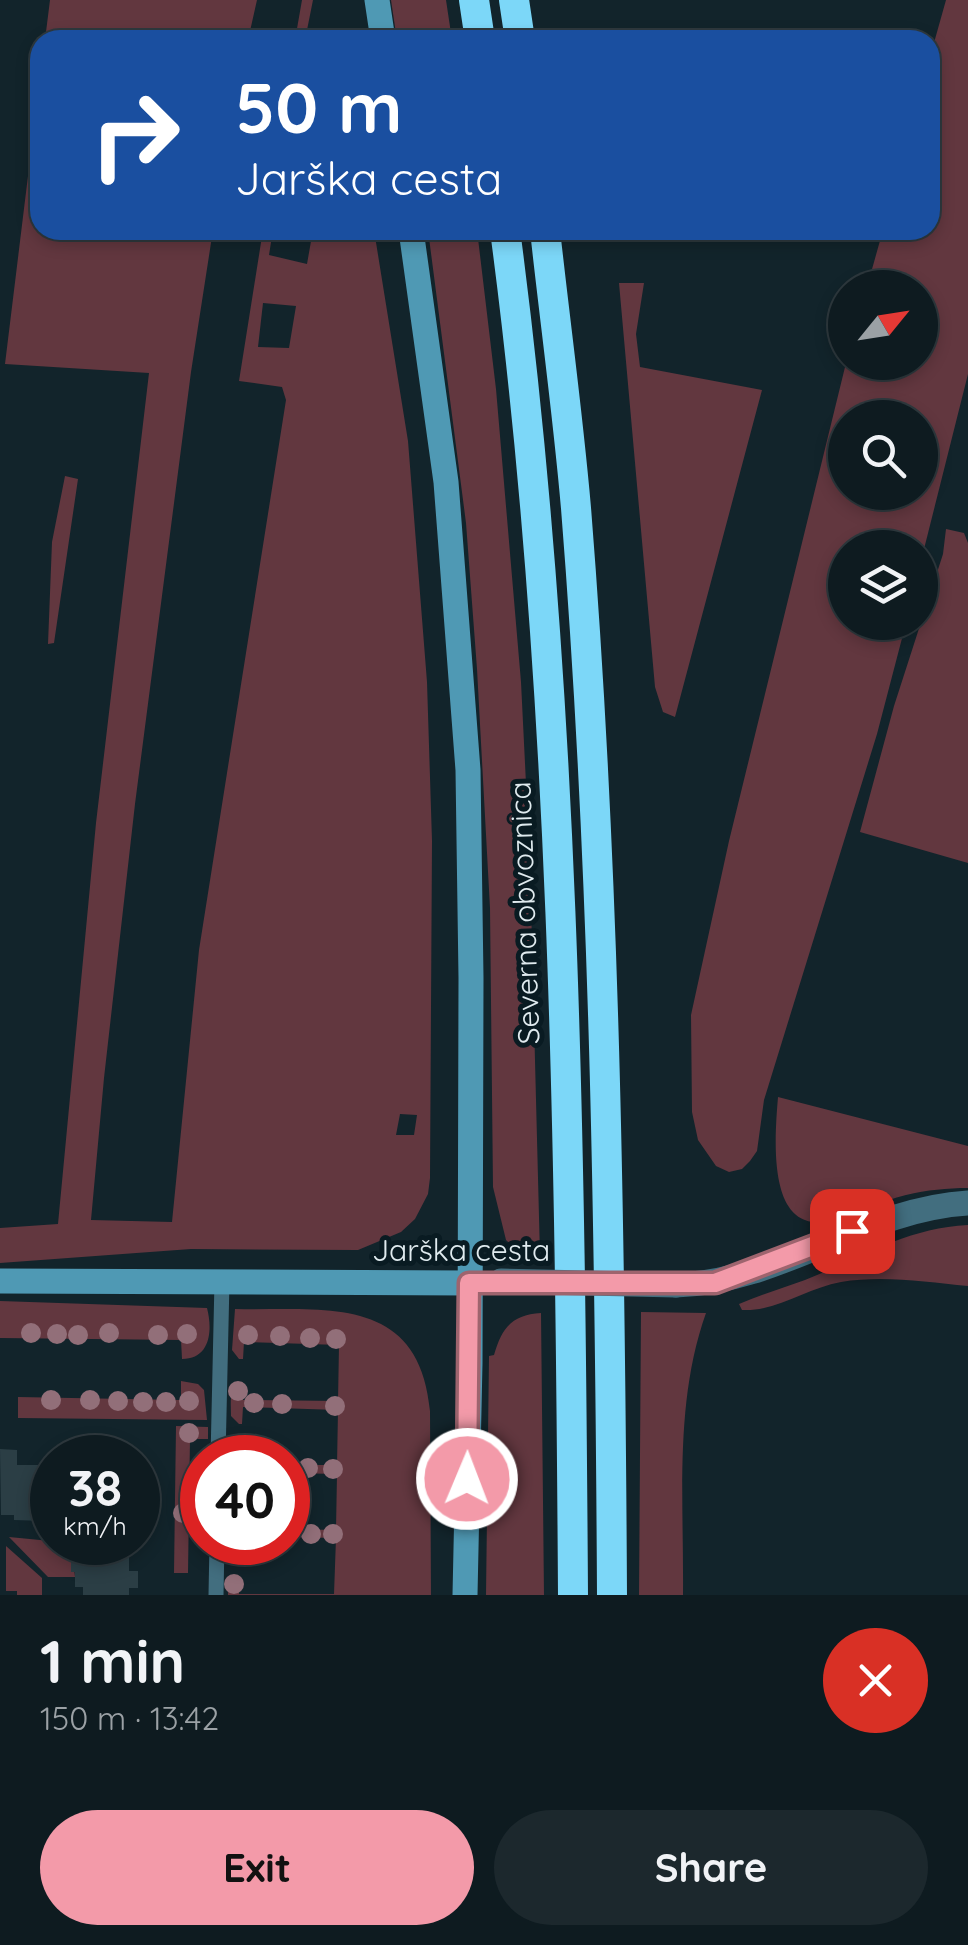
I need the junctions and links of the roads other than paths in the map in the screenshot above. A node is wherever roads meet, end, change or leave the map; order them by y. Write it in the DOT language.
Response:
graph roads {
  1 [pos="377,0"];
  2 [pos="474,0"];
  3 [pos="514,0"];
  4 [pos="381,30"];
  5 [pos="478,30"];
  6 [pos="518,30"];
  7 [pos="412,240"];
  8 [pos="506,240"];
  9 [pos="546,240"];
  10 [pos="968,1203"];
  11 [pos="222,1281"];
  12 [pos="0,1282"];
  13 [pos="469,1283"];
  14 [pos="219,1435"];
  15 [pos="216,1565"];
  16 [pos="216,1595"];
  17 [pos="464,1595"];
  18 [pos="573,1595"];
  19 [pos="612,1595"];
  1 -- 4 [label="street"];
  2 -- 5 [label="highway"];
  3 -- 6 [label="highway"];
  7 -- 13 [label="street"];
  8 -- 18 [label="highway, Severna obvoznica"];
  9 -- 19 [label="highway"];
  10 -- 13 [label="street, Jarška cesta, bridge"];
  11 -- 12 [label="street, Jarška cesta"];
  11 -- 13 [label="street, Jarška cesta"];
  11 -- 14 [label="lane"];
  13 -- 17 [label="street"];
  15 -- 16 [label="lane"];
}
